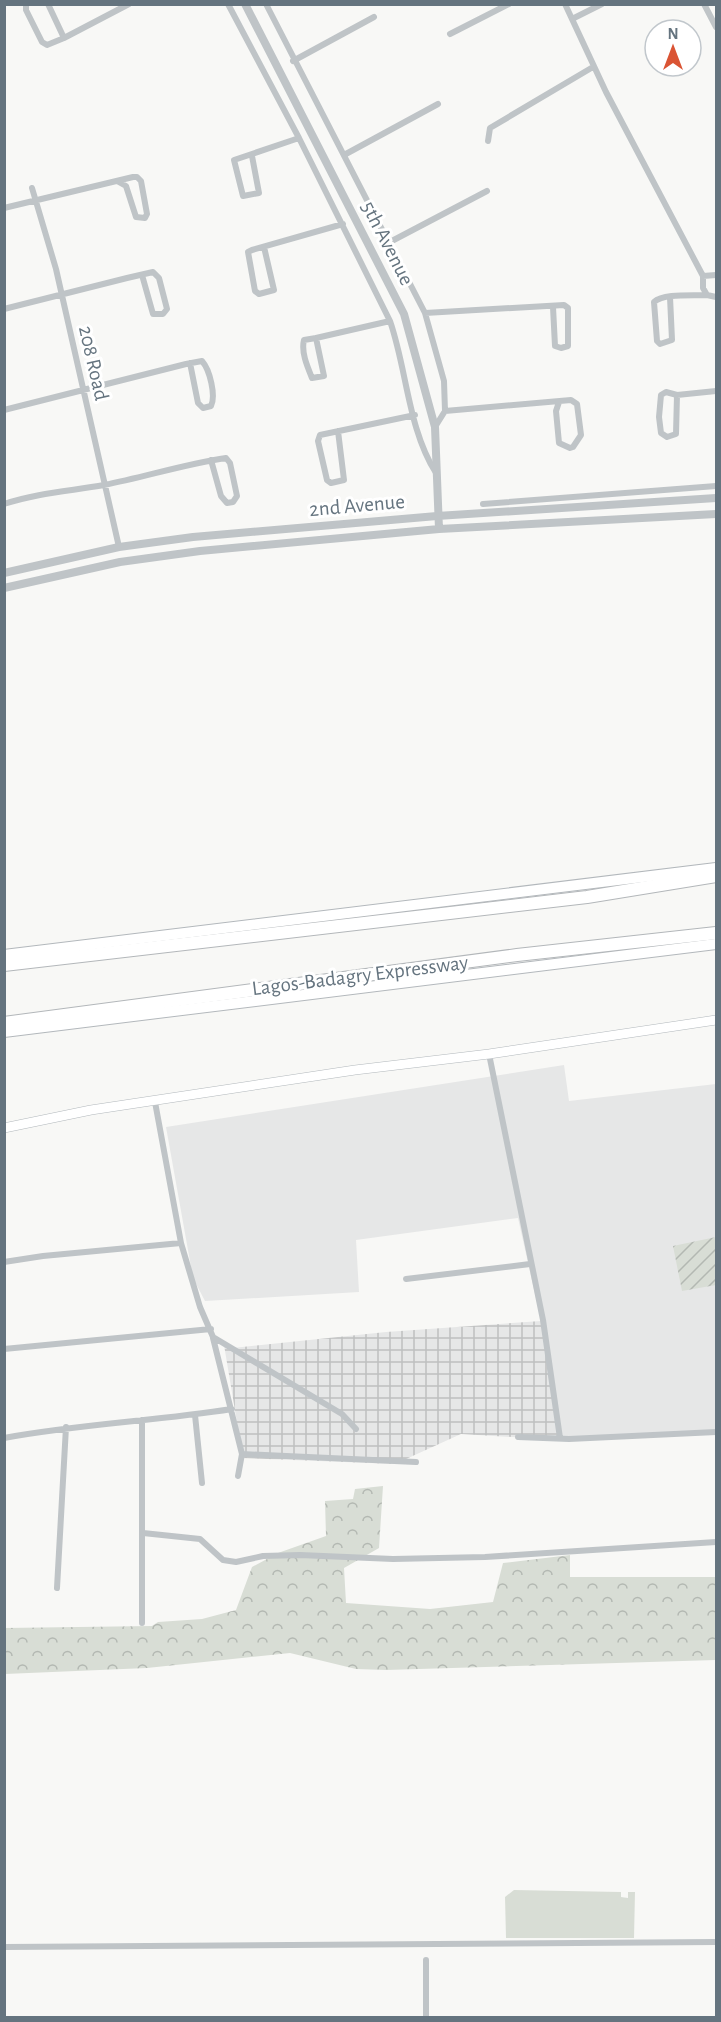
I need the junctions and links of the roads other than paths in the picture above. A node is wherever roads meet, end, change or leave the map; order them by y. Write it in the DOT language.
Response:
graph roads {
  1 [pos="26,4"];
  2 [pos="48,4"];
  3 [pos="129,4"];
  4 [pos="228,4"];
  5 [pos="245,4"];
  6 [pos="266,4"];
  7 [pos="509,4"];
  8 [pos="565,4"];
  9 [pos="602,4"];
  10 [pos="704,4"];
  11 [pos="374,17"];
  12 [pos="572,19"];
  13 [pos="717,27"];
  14 [pos="450,34"];
  15 [pos="64,38"];
  16 [pos="293,61"];
  17 [pos="593,67"];
  18 [pos="438,104"];
  19 [pos="299,138"];
  20 [pos="488,141"];
  21 [pos="344,155"];
  22 [pos="252,156"];
  23 [pos="117,181"];
  24 [pos="32,188"];
  25 [pos="487,191"];
  26 [pos="35,201"];
  27 [pos="4,208"];
  28 [pos="343,224"];
  29 [pos="388,243"];
  30 [pos="264,247"];
  31 [pos="142,275"];
  32 [pos="717,275"];
  33 [pos="703,276"];
  34 [pos="62,295"];
  35 [pos="707,295"];
  36 [pos="670,297"];
  37 [pos="717,297"];
  38 [pos="553,306"];
  39 [pos="4,309"];
  40 [pos="425,313"];
  41 [pos="390,321"];
  42 [pos="316,338"];
  43 [pos="190,363"];
  44 [pos="84,390"];
  45 [pos="717,391"];
  46 [pos="677,394"];
  47 [pos="558,402"];
  48 [pos="4,410"];
  49 [pos="445,411"];
  50 [pos="415,415"];
  51 [pos="435,427"];
  52 [pos="338,431"];
  53 [pos="211,460"];
  54 [pos="437,474"];
  55 [pos="105,484"];
  56 [pos="717,486"];
  57 [pos="717,498"];
  58 [pos="4,504"];
  59 [pos="483,504"];
  60 [pos="717,514"];
  61 [pos="437,516"];
  62 [pos="439,529"];
  63 [pos="119,547"];
  64 [pos="4,573"];
  65 [pos="4,588"];
  66 [pos="717,868"];
  67 [pos="717,876"];
  68 [pos="717,933"];
  69 [pos="717,945"];
  70 [pos="4,956"];
  71 [pos="4,965"];
  72 [pos="717,1020"];
  73 [pos="4,1023"];
  74 [pos="4,1032"];
  75 [pos="489,1054"];
  76 [pos="155,1102"];
  77 [pos="6,1128"];
  78 [pos="181,1243"];
  79 [pos="4,1262"];
  80 [pos="531,1264"];
  81 [pos="406,1280"];
  82 [pos="211,1329"];
  83 [pos="213,1337"];
  84 [pos="4,1349"];
  85 [pos="232,1409"];
  86 [pos="195,1415"];
  87 [pos="142,1420"];
  88 [pos="66,1427"];
  89 [pos="356,1429"];
  90 [pos="717,1432"];
  91 [pos="518,1437"];
  92 [pos="4,1438"];
  93 [pos="560,1438"];
  94 [pos="242,1454"];
  95 [pos="416,1462"];
  96 [pos="238,1476"];
  97 [pos="202,1483"];
  98 [pos="143,1533"];
  99 [pos="717,1542"];
  100 [pos="57,1588"];
  101 [pos="142,1623"];
  102 [pos="717,1942"];
  103 [pos="4,1947"];
  104 [pos="426,1960"];
  105 [pos="426,2018"];
  1 -- 15 [label="street"];
  2 -- 15 [label="street"];
  3 -- 15 [label="street"];
  4 -- 19 [label="street"];
  5 -- 51 [label="street, 5th Avenue"];
  6 -- 16 [label="street"];
  7 -- 14 [label="street"];
  8 -- 12 [label="street"];
  9 -- 12 [label="street"];
  10 -- 13 [label="street"];
  11 -- 16 [label="street"];
  12 -- 17 [label="street"];
  16 -- 21 [label="street"];
  17 -- 20 [label="street"];
  17 -- 33 [label="street"];
  18 -- 21 [label="street"];
  19 -- 22 [label="street"];
  19 -- 28 [label="street"];
  21 -- 29 [label="street"];
  22 -- 22 [label="street"];
  23 -- 23 [label="street"];
  23 -- 26 [label="street"];
  24 -- 26 [label="street, 208 Road"];
  25 -- 29 [label="street"];
  26 -- 27 [label="street"];
  26 -- 34 [label="street, 208 Road"];
  28 -- 30 [label="street"];
  28 -- 41 [label="street"];
  29 -- 40 [label="street"];
  30 -- 30 [label="street"];
  31 -- 31 [label="street"];
  31 -- 34 [label="street"];
  32 -- 33 [label="street"];
  33 -- 35 [label="street"];
  34 -- 39 [label="street"];
  34 -- 44 [label="street, 208 Road"];
  35 -- 36 [label="street"];
  35 -- 37 [label="street"];
  36 -- 36 [label="street"];
  38 -- 38 [label="street"];
  38 -- 40 [label="street"];
  40 -- 49 [label="street"];
  41 -- 42 [label="street"];
  41 -- 50 [label="street"];
  42 -- 42 [label="street"];
  43 -- 43 [label="street"];
  43 -- 44 [label="street"];
  44 -- 48 [label="street"];
  44 -- 55 [label="street, 208 Road"];
  45 -- 46 [label="street"];
  46 -- 46 [label="street"];
  47 -- 47 [label="street"];
  47 -- 49 [label="street"];
  49 -- 51 [label="street"];
  50 -- 52 [label="street"];
  50 -- 54 [label="street"];
  51 -- 54 [label="street, 5th Avenue"];
  52 -- 52 [label="street"];
  53 -- 53 [label="street"];
  53 -- 55 [label="street"];
  54 -- 61 [label="street, 5th Avenue"];
  55 -- 58 [label="street"];
  55 -- 63 [label="street, 208 Road"];
  56 -- 59 [label="street"];
  57 -- 61 [label="street, 2nd Avenue"];
  60 -- 62 [label="street, 2nd Avenue"];
  61 -- 62 [label="street, 5th Avenue"];
  61 -- 63 [label="street, 2nd Avenue"];
  62 -- 65 [label="street, 2nd Avenue"];
  63 -- 64 [label="street, 2nd Avenue"];
  66 -- 70 [label="main road"];
  67 -- 71 [label="highway"];
  68 -- 73 [label="highway, Lagos-Badagry Expressway"];
  69 -- 74 [label="main road, Lagos-Badagry Expressway"];
  72 -- 75 [label="main road"];
  75 -- 76 [label="main road"];
  75 -- 80 [label="street"];
  76 -- 77 [label="main road"];
  76 -- 78 [label="street"];
  78 -- 79 [label="street"];
  78 -- 82 [label="street"];
  80 -- 81 [label="street"];
  80 -- 93 [label="street"];
  82 -- 83 [label="street"];
  82 -- 84 [label="street"];
  83 -- 85 [label="street"];
  83 -- 89 [label="street"];
  85 -- 86 [label="street"];
  85 -- 94 [label="street"];
  86 -- 87 [label="street"];
  86 -- 97 [label="street"];
  87 -- 88 [label="street"];
  87 -- 98 [label="street"];
  88 -- 92 [label="street"];
  88 -- 100 [label="street"];
  90 -- 93 [label="street"];
  91 -- 93 [label="street"];
  94 -- 95 [label="street"];
  94 -- 96 [label="street"];
  98 -- 99 [label="street"];
  98 -- 101 [label="street"];
  102 -- 103 [label="street"];
  104 -- 105 [label="street"];
}
